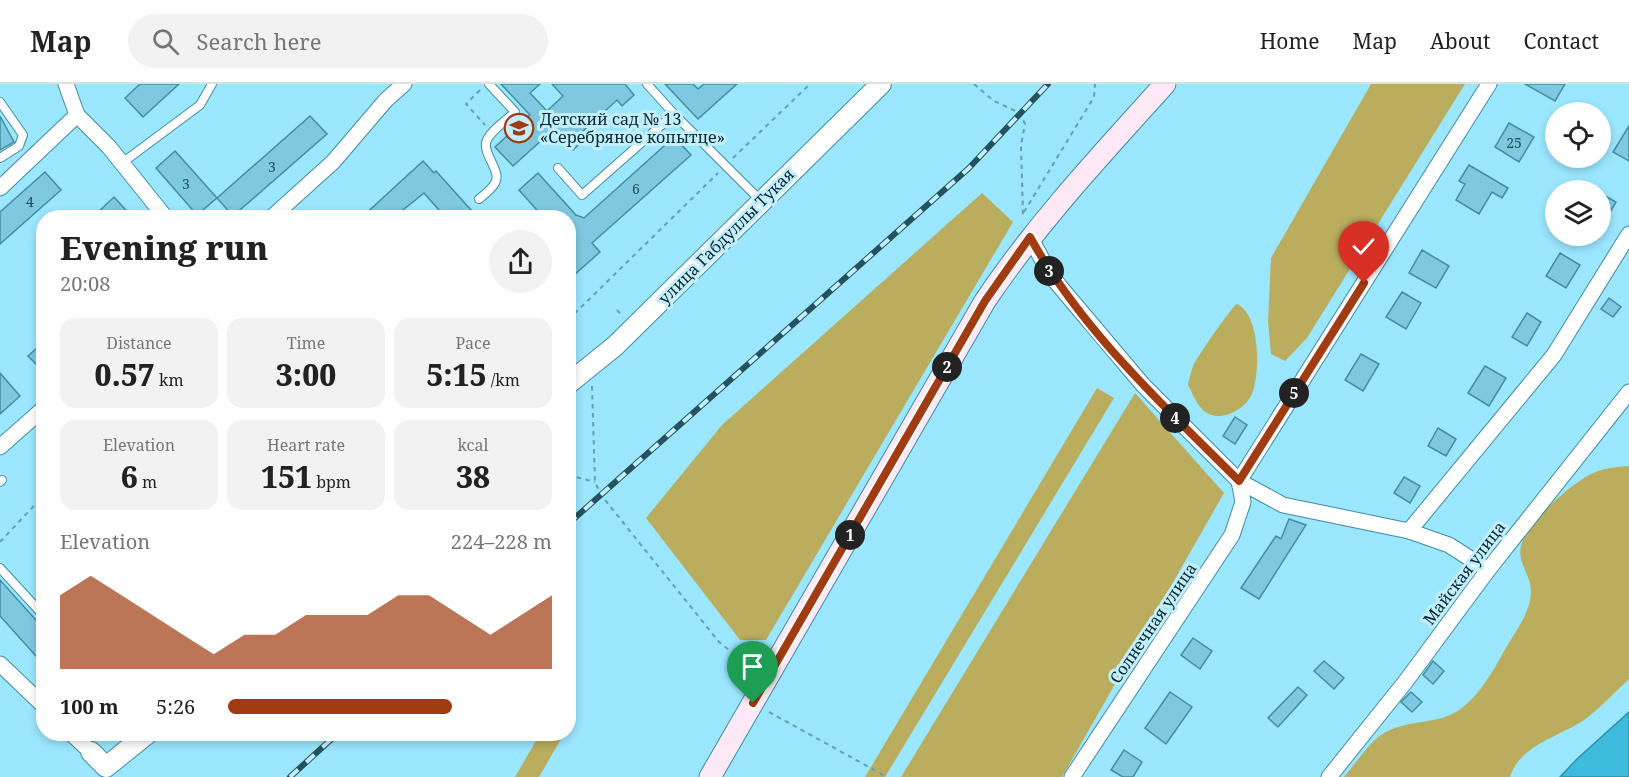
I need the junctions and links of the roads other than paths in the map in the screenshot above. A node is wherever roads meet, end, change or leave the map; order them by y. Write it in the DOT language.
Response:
graph roads {
  1 [pos="66,84"];
  2 [pos="212,84"];
  3 [pos="404,84"];
  4 [pos="488,84"];
  5 [pos="647,84"];
  6 [pos="881,84"];
  7 [pos="1165,84"];
  8 [pos="1489,84"];
  9 [pos="0,102"];
  10 [pos="3,112"];
  11 [pos="674,114"];
  12 [pos="77,115"];
  13 [pos="0,158"];
  14 [pos="122,163"];
  15 [pos="558,168"];
  16 [pos="0,188"];
  17 [pos="479,199"];
  18 [pos="761,201"];
  19 [pos="160,210"];
  20 [pos="280,210"];
  21 [pos="1030,226"];
  22 [pos="1629,234"];
  23 [pos="576,377"];
  24 [pos="1629,393"];
  25 [pos="36,415"];
  26 [pos="0,447"];
  27 [pos="1239,481"];
  28 [pos="1409,531"];
  29 [pos="0,568"];
  30 [pos="1488,570"];
  31 [pos="36,607"];
  32 [pos="0,664"];
  33 [pos="36,698"];
  34 [pos="79,741"];
  35 [pos="138,741"];
  36 [pos="91,752"];
  37 [pos="710,777"];
  38 [pos="1072,777"];
  39 [pos="1329,777"];
  1 -- 12 [label="street"];
  2 -- 14 [label="lane"];
  3 -- 20 [label="street"];
  4 -- 17 [label="lane"];
  5 -- 11 [label="lane"];
  6 -- 18 [label="street, улица Габдуллы Тукая"];
  7 -- 21 [label="main road"];
  8 -- 27 [label="street"];
  9 -- 10 [label="lane"];
  10 -- 13 [label="lane"];
  11 -- 15 [label="lane"];
  11 -- 18 [label="lane"];
  12 -- 14 [label="street"];
  12 -- 16 [label="street"];
  14 -- 19 [label="street"];
  18 -- 23 [label="street, улица Габдуллы Тукая"];
  21 -- 27 [label="street"];
  21 -- 37 [label="main road"];
  22 -- 28 [label="street"];
  24 -- 30 [label="street, Майская улица"];
  25 -- 26 [label="street"];
  27 -- 28 [label="street"];
  27 -- 38 [label="street, Солнечная улица"];
  28 -- 30 [label="street"];
  29 -- 31 [label="lane"];
  30 -- 39 [label="street, Майская улица"];
  32 -- 33 [label="street"];
  34 -- 36 [label="street"];
  35 -- 36 [label="street"];
}
